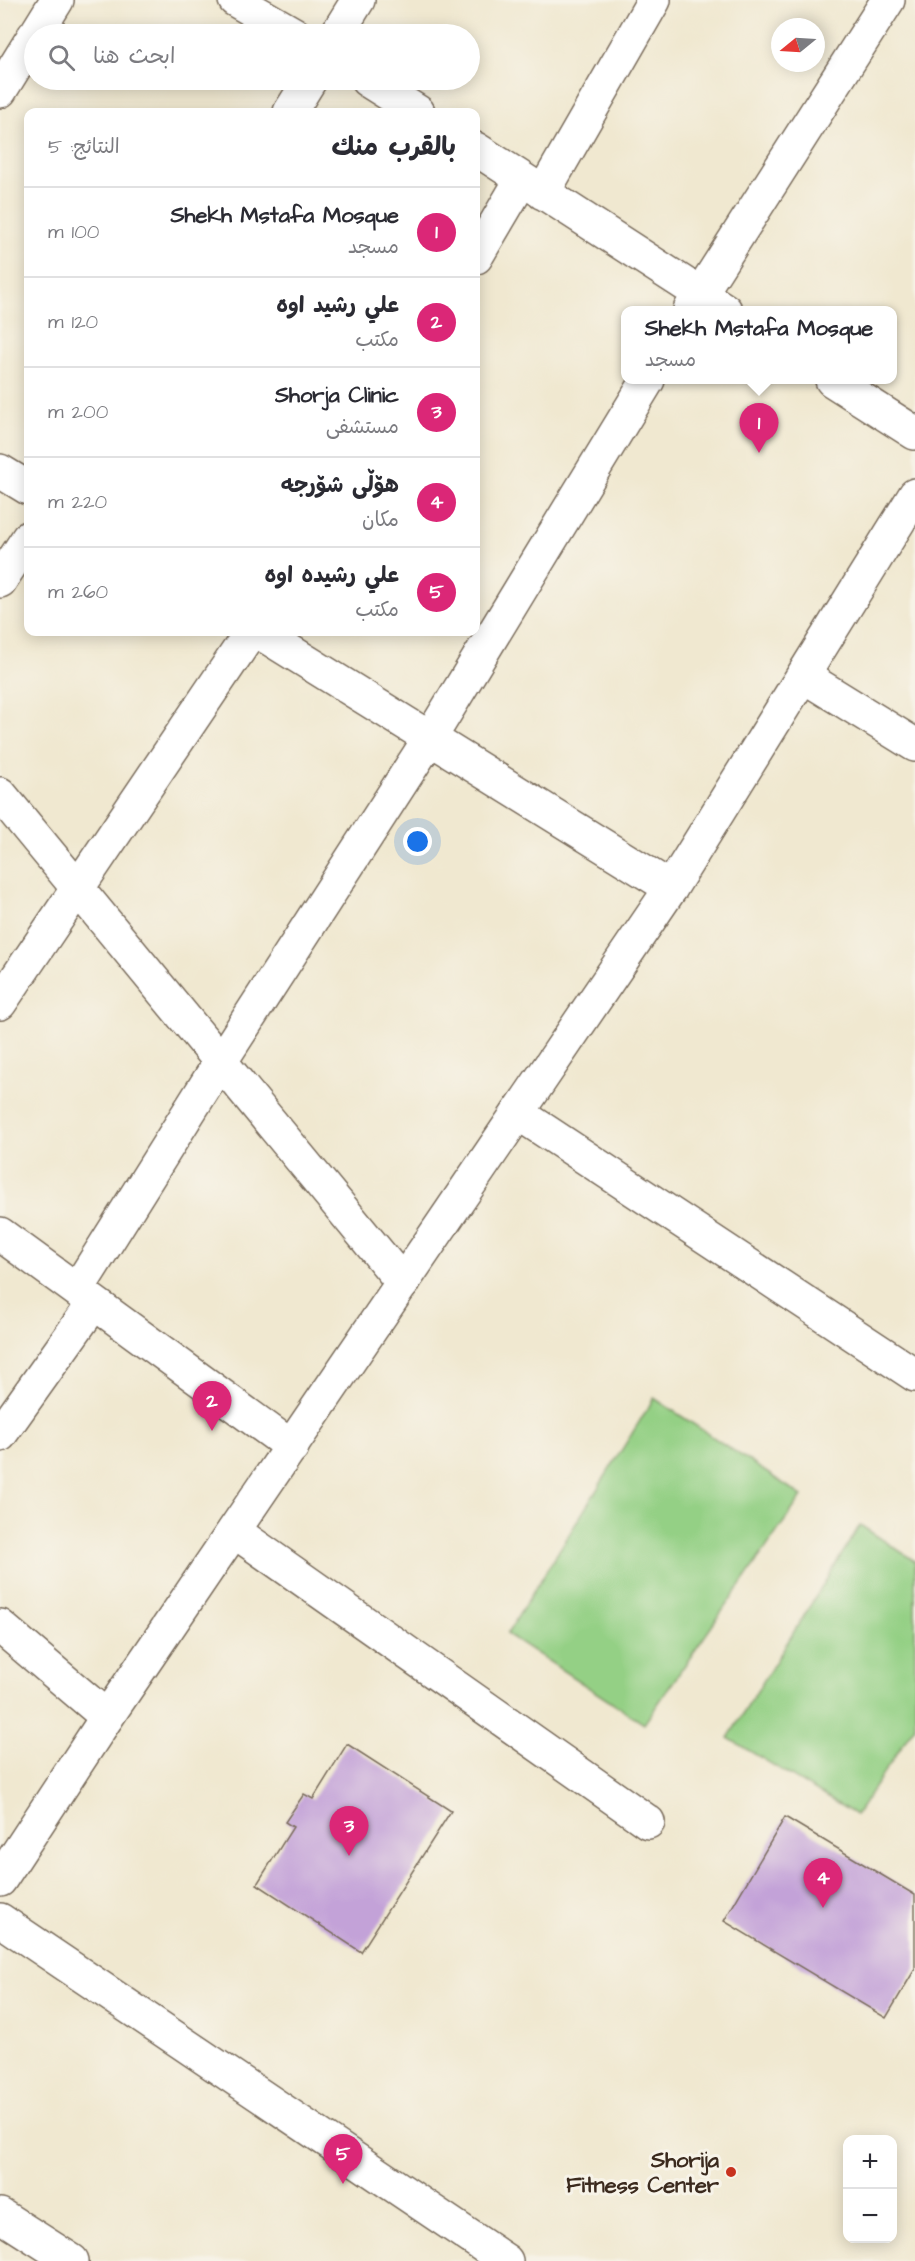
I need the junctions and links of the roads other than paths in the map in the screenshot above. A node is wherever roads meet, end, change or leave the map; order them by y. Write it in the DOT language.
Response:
graph roads {
  1 [pos="57,0"];
  2 [pos="236,0"];
  3 [pos="358,0"];
  4 [pos="654,0"];
  5 [pos="888,0"];
  6 [pos="42,24"];
  7 [pos="277,24"];
  8 [pos="344,24"];
  9 [pos="24,53"];
  10 [pos="304,90"];
  11 [pos="383,90"];
  12 [pos="0,91"];
  13 [pos="292,108"];
  14 [pos="412,108"];
  15 [pos="480,152"];
  16 [pos="532,186"];
  17 [pos="480,252"];
  18 [pos="705,305"];
  19 [pos="646,384"];
  20 [pos="838,384"];
  21 [pos="915,433"];
  22 [pos="0,471"];
  23 [pos="24,486"];
  24 [pos="915,495"];
  25 [pos="24,544"];
  26 [pos="0,581"];
  27 [pos="248,636"];
  28 [pos="265,636"];
  29 [pos="805,677"];
  30 [pos="430,738"];
  31 [pos="915,746"];
  32 [pos="0,794"];
  33 [pos="76,886"];
  34 [pos="671,888"];
  35 [pos="0,1003"];
  36 [pos="220,1061"];
  37 [pos="519,1113"];
  38 [pos="0,1234"];
  39 [pos="403,1283"];
  40 [pos="86,1297"];
  41 [pos="915,1375"];
  42 [pos="0,1435"];
  43 [pos="292,1447"];
  44 [pos="234,1531"];
  45 [pos="0,1626"];
  46 [pos="107,1717"];
  47 [pos="648,1822"];
  48 [pos="0,1880"];
  49 [pos="0,1920"];
  50 [pos="0,2215"];
  51 [pos="72,2261"];
  52 [pos="506,2261"];
  1 -- 6 [label="street"];
  2 -- 7 [label="street"];
  3 -- 8 [label="street"];
  4 -- 16 [label="street"];
  5 -- 18 [label="street"];
  9 -- 12 [label="street"];
  10 -- 13 [label="street"];
  11 -- 14 [label="street"];
  15 -- 16 [label="street"];
  16 -- 17 [label="street"];
  16 -- 18 [label="street"];
  19 -- 30 [label="street"];
  20 -- 21 [label="street"];
  22 -- 23 [label="street"];
  24 -- 29 [label="street"];
  25 -- 26 [label="street"];
  27 -- 33 [label="street"];
  28 -- 30 [label="street"];
  29 -- 31 [label="street"];
  29 -- 34 [label="street"];
  30 -- 34 [label="street"];
  30 -- 36 [label="street"];
  32 -- 33 [label="street"];
  33 -- 35 [label="street"];
  33 -- 36 [label="street"];
  34 -- 37 [label="street"];
  36 -- 39 [label="street"];
  36 -- 40 [label="street"];
  37 -- 39 [label="street"];
  37 -- 41 [label="street"];
  38 -- 40 [label="street"];
  39 -- 43 [label="street"];
  40 -- 42 [label="street"];
  40 -- 43 [label="street"];
  43 -- 44 [label="street"];
  44 -- 46 [label="street"];
  44 -- 47 [label="street"];
  45 -- 46 [label="street"];
  46 -- 48 [label="street"];
  49 -- 52 [label="street"];
  50 -- 51 [label="street"];
}
